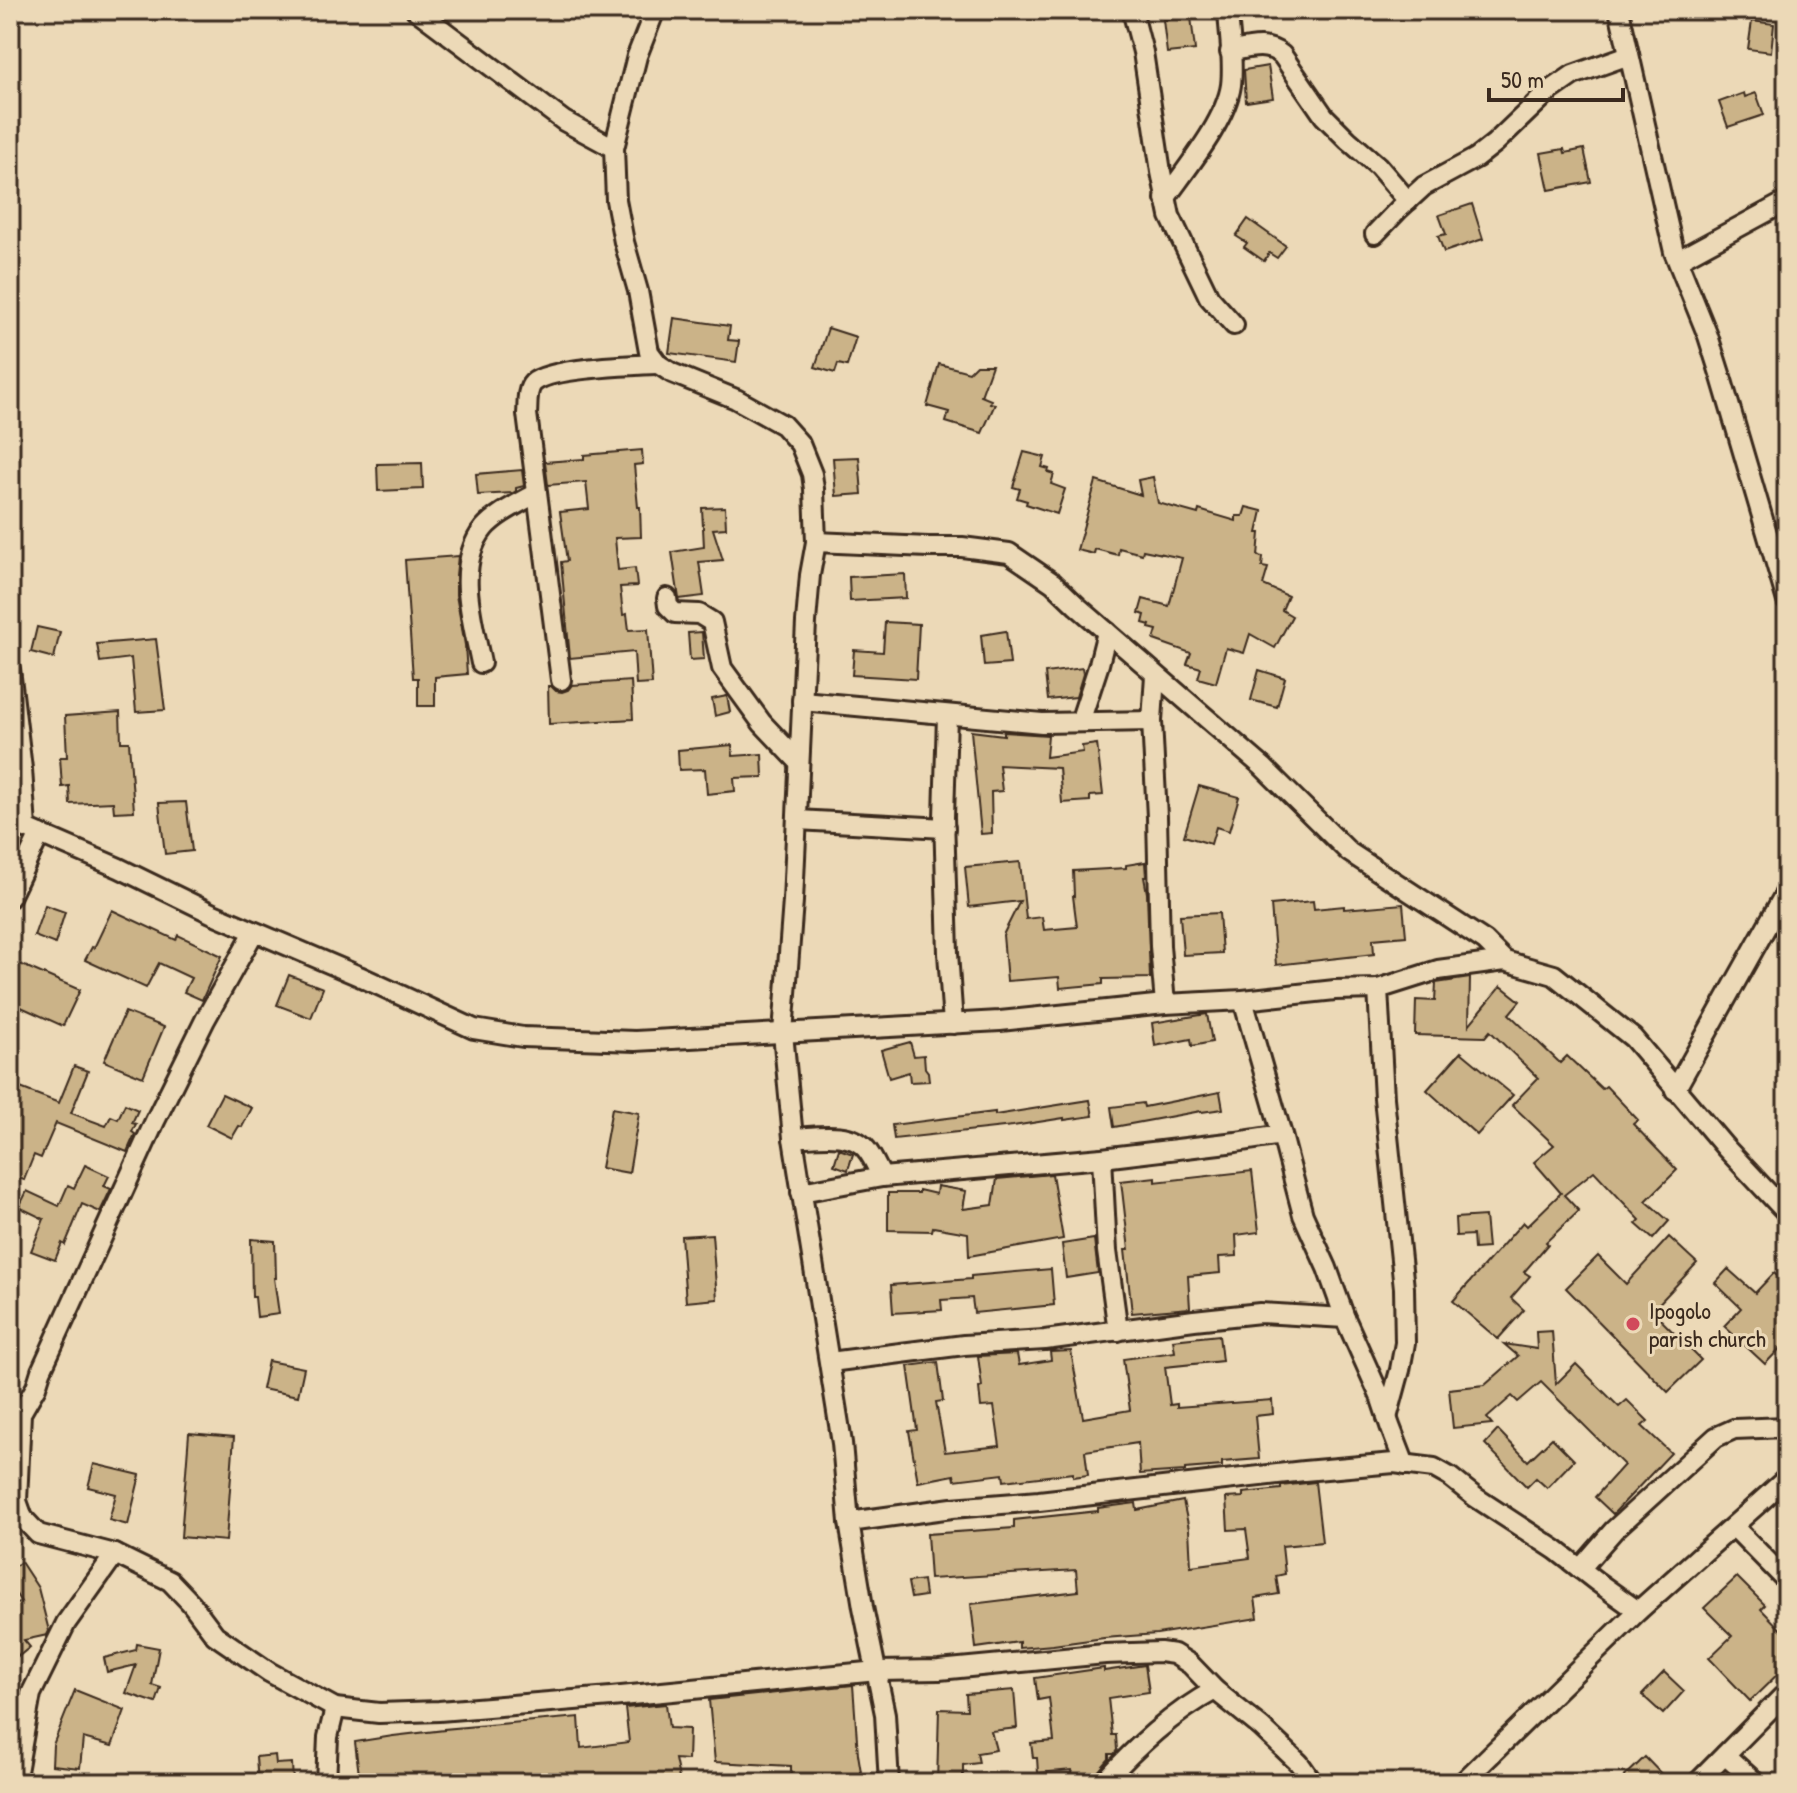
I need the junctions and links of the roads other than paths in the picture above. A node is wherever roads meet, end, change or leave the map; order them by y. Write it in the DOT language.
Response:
graph roads {
  1 [pos="416,10"];
  2 [pos="655,10"];
  3 [pos="1132,10"];
  4 [pos="1228,10"];
  5 [pos="1619,10"];
  6 [pos="1230,52"];
  7 [pos="1629,55"];
  8 [pos="614,148"];
  9 [pos="1165,199"];
  10 [pos="1408,201"];
  11 [pos="1787,201"];
  12 [pos="1375,234"];
  13 [pos="1678,260"];
  14 [pos="1234,325"];
  15 [pos="658,364"];
  16 [pos="537,493"];
  17 [pos="816,542"];
  18 [pos="667,598"];
  19 [pos="1787,601"];
  20 [pos="1107,632"];
  21 [pos="481,663"];
  22 [pos="10,669"];
  23 [pos="1155,675"];
  24 [pos="561,680"];
  25 [pos="802,701"];
  26 [pos="947,715"];
  27 [pos="1152,721"];
  28 [pos="1080,722"];
  29 [pos="799,762"];
  30 [pos="797,820"];
  31 [pos="25,828"];
  32 [pos="945,828"];
  33 [pos="1787,890"];
  34 [pos="10,897"];
  35 [pos="254,932"];
  36 [pos="1505,961"];
  37 [pos="1378,989"];
  38 [pos="1243,1000"];
  39 [pos="1165,1004"];
  40 [pos="953,1024"];
  41 [pos="783,1033"];
  42 [pos="1675,1090"];
  43 [pos="1282,1135"];
  44 [pos="793,1138"];
  45 [pos="1102,1158"];
  46 [pos="882,1177"];
  47 [pos="801,1192"];
  48 [pos="1787,1213"];
  49 [pos="1345,1318"];
  50 [pos="1118,1331"];
  51 [pos="830,1362"];
  52 [pos="1387,1418"];
  53 [pos="1787,1427"];
  54 [pos="1405,1465"];
  55 [pos="1787,1478"];
  56 [pos="849,1522"];
  57 [pos="1734,1527"];
  58 [pos="115,1554"];
  59 [pos="1580,1569"];
  60 [pos="1787,1581"];
  61 [pos="1638,1611"];
  62 [pos="877,1671"];
  63 [pos="1215,1690"];
  64 [pos="1787,1692"];
  65 [pos="335,1708"];
  66 [pos="1725,1755"];
  67 [pos="15,1783"];
  68 [pos="326,1783"];
  69 [pos="889,1783"];
  70 [pos="1103,1783"];
  71 [pos="1313,1783"];
  72 [pos="1462,1783"];
  73 [pos="1697,1783"];
  74 [pos="1756,1783"];
  1 -- 8 [label="street"];
  2 -- 8 [label="street"];
  3 -- 9 [label="street"];
  4 -- 6 [label="street"];
  5 -- 7 [label="street"];
  6 -- 9 [label="street"];
  6 -- 10 [label="street"];
  7 -- 10 [label="street"];
  7 -- 13 [label="street"];
  8 -- 15 [label="street"];
  9 -- 14 [label="street"];
  10 -- 12 [label="street"];
  11 -- 13 [label="street"];
  13 -- 19 [label="street"];
  15 -- 16 [label="street"];
  15 -- 17 [label="street"];
  16 -- 21 [label="street"];
  16 -- 24 [label="street"];
  17 -- 20 [label="street"];
  17 -- 25 [label="street"];
  18 -- 29 [label="street"];
  20 -- 23 [label="street"];
  20 -- 28 [label="street"];
  22 -- 31 [label="street"];
  23 -- 27 [label="street"];
  23 -- 36 [label="street"];
  25 -- 26 [label="street"];
  25 -- 29 [label="street"];
  26 -- 28 [label="street"];
  26 -- 32 [label="street"];
  27 -- 28 [label="street"];
  27 -- 39 [label="street"];
  29 -- 30 [label="street"];
  30 -- 32 [label="street"];
  30 -- 41 [label="street"];
  31 -- 34 [label="street"];
  31 -- 35 [label="street"];
  32 -- 40 [label="street"];
  33 -- 42 [label="street"];
  35 -- 41 [label="street"];
  35 -- 58 [label="street"];
  36 -- 37 [label="street"];
  36 -- 42 [label="street"];
  37 -- 38 [label="street"];
  37 -- 52 [label="street"];
  38 -- 39 [label="street"];
  38 -- 43 [label="street"];
  39 -- 40 [label="street"];
  40 -- 41 [label="street"];
  41 -- 44 [label="street"];
  42 -- 48 [label="street"];
  43 -- 45 [label="street"];
  43 -- 49 [label="street"];
  44 -- 46 [label="street"];
  44 -- 47 [label="street"];
  45 -- 46 [label="street"];
  45 -- 50 [label="street"];
  46 -- 47 [label="street"];
  47 -- 51 [label="street"];
  49 -- 50 [label="street"];
  49 -- 52 [label="street"];
  50 -- 51 [label="street"];
  51 -- 56 [label="street"];
  52 -- 54 [label="street"];
  53 -- 59 [label="street"];
  54 -- 56 [label="street"];
  54 -- 59 [label="street"];
  55 -- 57 [label="street"];
  56 -- 62 [label="street"];
  57 -- 60 [label="street"];
  57 -- 61 [label="street"];
  58 -- 65 [label="street"];
  58 -- 67 [label="street"];
  59 -- 61 [label="street"];
  61 -- 72 [label="street"];
  62 -- 63 [label="street"];
  62 -- 65 [label="street"];
  62 -- 69 [label="street"];
  63 -- 70 [label="street"];
  63 -- 71 [label="street"];
  64 -- 66 [label="street"];
  65 -- 68 [label="street"];
  66 -- 73 [label="street"];
  66 -- 74 [label="street"];
}
